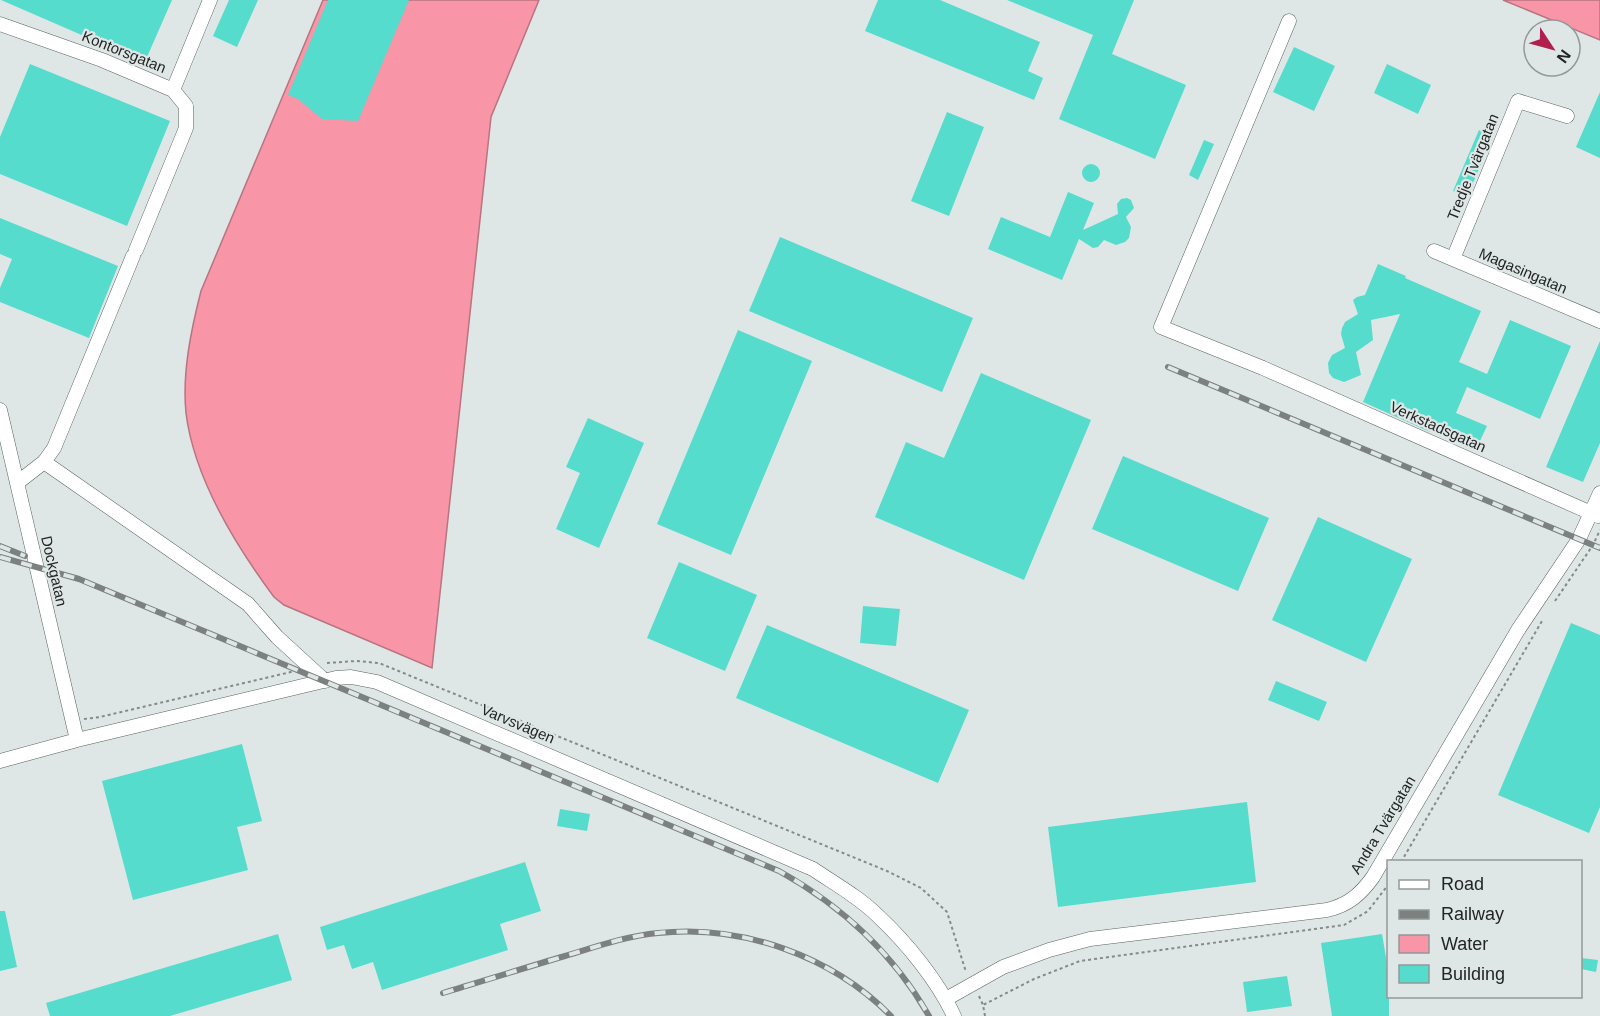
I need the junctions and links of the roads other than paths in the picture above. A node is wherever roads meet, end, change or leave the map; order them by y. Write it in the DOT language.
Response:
graph roads {
  1 [pos="210,0"];
  2 [pos="1289,21"];
  3 [pos="0,24"];
  4 [pos="173,90"];
  5 [pos="1567,116"];
  6 [pos="1434,251"];
  7 [pos="1453,259"];
  8 [pos="1600,321"];
  9 [pos="0,410"];
  10 [pos="44,462"];
  11 [pos="17,483"];
  12 [pos="1600,493"];
  13 [pos="1596,515"];
  14 [pos="325,681"];
  15 [pos="77,740"];
  16 [pos="0,761"];
  17 [pos="946,999"];
  18 [pos="954,1016"];
  1 -- 4 [label="street"];
  2 -- 13 [label="street, Verkstadsgatan"];
  3 -- 4 [label="street, Kontorsgatan"];
  4 -- 10 [label="street, Kontorsgatan"];
  5 -- 7 [label="street, Tredje Tvärgatan"];
  6 -- 7 [label="street, Magasingatan"];
  7 -- 8 [label="street, Magasingatan"];
  9 -- 11 [label="street, Dockgatan"];
  10 -- 11 [label="street, Kontorsgatan"];
  10 -- 14 [label="street"];
  11 -- 15 [label="street, Dockgatan"];
  12 -- 13 [label="street, Andra Tvärgatan"];
  13 -- 17 [label="street, Andra Tvärgatan"];
  14 -- 15 [label="street, Varvsvägen"];
  14 -- 17 [label="street, Varvsvägen"];
  15 -- 16 [label="street, Varvsvägen"];
  17 -- 18 [label="street, Varvsvägen"];
}
